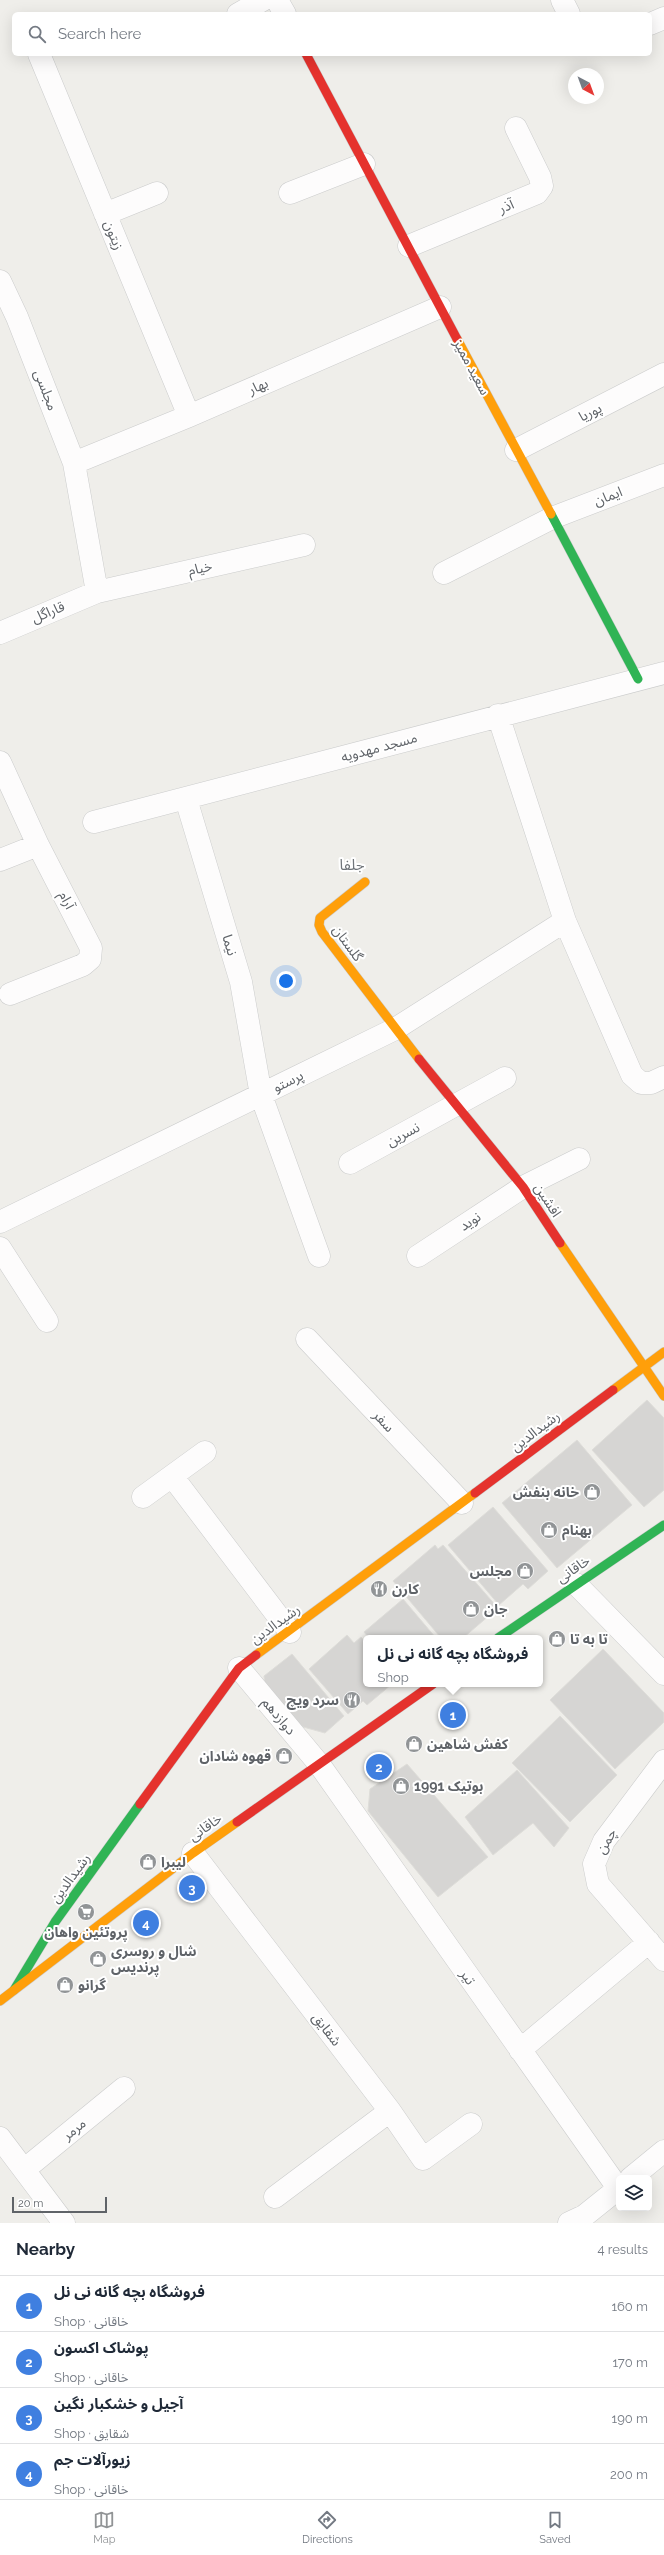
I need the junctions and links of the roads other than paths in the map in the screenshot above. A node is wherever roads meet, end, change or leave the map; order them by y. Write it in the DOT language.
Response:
graph roads {
  1 [pos="262,0"];
  2 [pos="277,0"];
  3 [pos="562,0"];
  4 [pos="241,12"];
  5 [pos="284,12"];
  6 [pos="568,12"];
  7 [pos="664,18"];
  8 [pos="652,23"];
  9 [pos="40,56"];
  10 [pos="307,56"];
  11 [pos="516,128"];
  12 [pos="364,164"];
  13 [pos="157,193"];
  14 [pos="290,193"];
  15 [pos="105,214"];
  16 [pos="408,246"];
  17 [pos="0,281"];
  18 [pos="440,307"];
  19 [pos="9,322"];
  20 [pos="664,374"];
  21 [pos="189,416"];
  22 [pos="516,450"];
  23 [pos="74,463"];
  24 [pos="664,475"];
  25 [pos="552,518"];
  26 [pos="304,545"];
  27 [pos="444,573"];
  28 [pos="96,592"];
  29 [pos="0,633"];
  30 [pos="664,673"];
  31 [pos="638,679"];
  32 [pos="498,715"];
  33 [pos="0,762"];
  34 [pos="186,799"];
  35 [pos="94,822"];
  36 [pos="38,845"];
  37 [pos="0,860"];
  38 [pos="365,882"];
  39 [pos="565,921"];
  40 [pos="10,994"];
  41 [pos="395,1029"];
  42 [pos="664,1077"];
  43 [pos="505,1078"];
  44 [pos="261,1095"];
  45 [pos="457,1105"];
  46 [pos="579,1159"];
  47 [pos="350,1163"];
  48 [pos="523,1187"];
  49 [pos="0,1222"];
  50 [pos="0,1248"];
  51 [pos="319,1256"];
  52 [pos="418,1256"];
  53 [pos="47,1322"];
  54 [pos="307,1339"];
  55 [pos="664,1352"];
  56 [pos="643,1368"];
  57 [pos="664,1396"];
  58 [pos="205,1452"];
  59 [pos="172,1476"];
  60 [pos="143,1497"];
  61 [pos="462,1503"];
  62 [pos="664,1525"];
  63 [pos="576,1584"];
  64 [pos="290,1632"];
  65 [pos="502,1635"];
  66 [pos="239,1668"];
  67 [pos="664,1674"];
  68 [pos="429,1687"];
  69 [pos="664,1761"];
  70 [pos="319,1764"];
  71 [pos="193,1853"];
  72 [pos="648,1942"];
  73 [pos="664,1960"];
  74 [pos="14,1990"];
  75 [pos="0,2001"];
  76 [pos="520,2050"];
  77 [pos="124,2088"];
  78 [pos="390,2111"];
  79 [pos="471,2124"];
  80 [pos="0,2138"];
  81 [pos="664,2152"];
  82 [pos="25,2169"];
  83 [pos="635,2175"];
  84 [pos="616,2176"];
  85 [pos="616,2191"];
  86 [pos="275,2197"];
  87 [pos="582,2221"];
  88 [pos="64,2223"];
  1 -- 4 [label="street"];
  2 -- 5 [label="street"];
  3 -- 6 [label="street"];
  7 -- 8 [label="street"];
  9 -- 15 [label="street, زیتون"];
  10 -- 12 [label="street, سعید ممیز"];
  11 -- 16 [label="street, آذر"];
  12 -- 14 [label="street"];
  12 -- 16 [label="street, سعید ممیز"];
  13 -- 15 [label="street"];
  15 -- 21 [label="street, زیتون"];
  16 -- 18 [label="street, سعید ممیز"];
  17 -- 19 [label="street, مجلسی"];
  18 -- 21 [label="street, بهار"];
  18 -- 22 [label="street, سعید ممیز"];
  19 -- 23 [label="street, مجلسی"];
  20 -- 22 [label="street, پوریا"];
  21 -- 23 [label="street, بهار"];
  22 -- 25 [label="street, سعید ممیز"];
  23 -- 28 [label="street, مجلسی"];
  24 -- 25 [label="street, ایمان"];
  25 -- 27 [label="street, ایمان"];
  25 -- 31 [label="street, سعید ممیز"];
  26 -- 28 [label="street, خیام"];
  28 -- 29 [label="street, قاراگل"];
  30 -- 31 [label="street, مسجد مهدویه"];
  31 -- 32 [label="street, مسجد مهدویه"];
  32 -- 34 [label="street, مسجد مهدویه"];
  32 -- 39 [label="street"];
  33 -- 36 [label="street, آرام"];
  34 -- 35 [label="street, مسجد مهدویه"];
  34 -- 44 [label="street, نیما"];
  36 -- 37 [label="street"];
  36 -- 40 [label="street, آرام"];
  38 -- 41 [label="street, گلستان"];
  39 -- 41 [label="street, پرستو"];
  39 -- 42 [label="street"];
  41 -- 44 [label="street, پرستو"];
  41 -- 45 [label="street, افشین"];
  43 -- 45 [label="street, نسرین"];
  44 -- 49 [label="street, پرستو"];
  44 -- 51 [label="street, نیما"];
  45 -- 47 [label="street, نسرین"];
  45 -- 48 [label="street, افشین"];
  46 -- 48 [label="street, نوید"];
  48 -- 52 [label="street, نوید"];
  48 -- 56 [label="street, افشین"];
  50 -- 53 [label="street"];
  54 -- 61 [label="street, سفر"];
  55 -- 56 [label="street, رشیدالدین"];
  56 -- 57 [label="street, افشین"];
  56 -- 61 [label="street, رشیدالدین"];
  58 -- 59 [label="street"];
  59 -- 60 [label="street"];
  59 -- 64 [label="street"];
  61 -- 64 [label="street, رشیدالدین"];
  62 -- 63 [label="street, خاقانی"];
  63 -- 65 [label="street, خاقانی"];
  63 -- 67 [label="street"];
  64 -- 66 [label="street, رشیدالدین"];
  66 -- 70 [label="street, دوازدهم"];
  66 -- 74 [label="street, رشیدالدین"];
  68 -- 70 [label="street, خاقانی"];
  69 -- 72 [label="street, چمن"];
  70 -- 71 [label="street, خاقانی"];
  70 -- 76 [label="street, تیر"];
  71 -- 74 [label="street, خاقانی"];
  71 -- 78 [label="street, شقایق"];
  72 -- 73 [label="street, چمن"];
  72 -- 76 [label="street"];
  74 -- 75 [label="street, خاقانی"];
  76 -- 84 [label="street, تیر"];
  77 -- 82 [label="street, مرمر"];
  78 -- 79 [label="street, شقایق"];
  78 -- 86 [label="street"];
  80 -- 82 [label="street"];
  81 -- 83 [label="street"];
  82 -- 88 [label="street"];
  85 -- 87 [label="street"];
}
